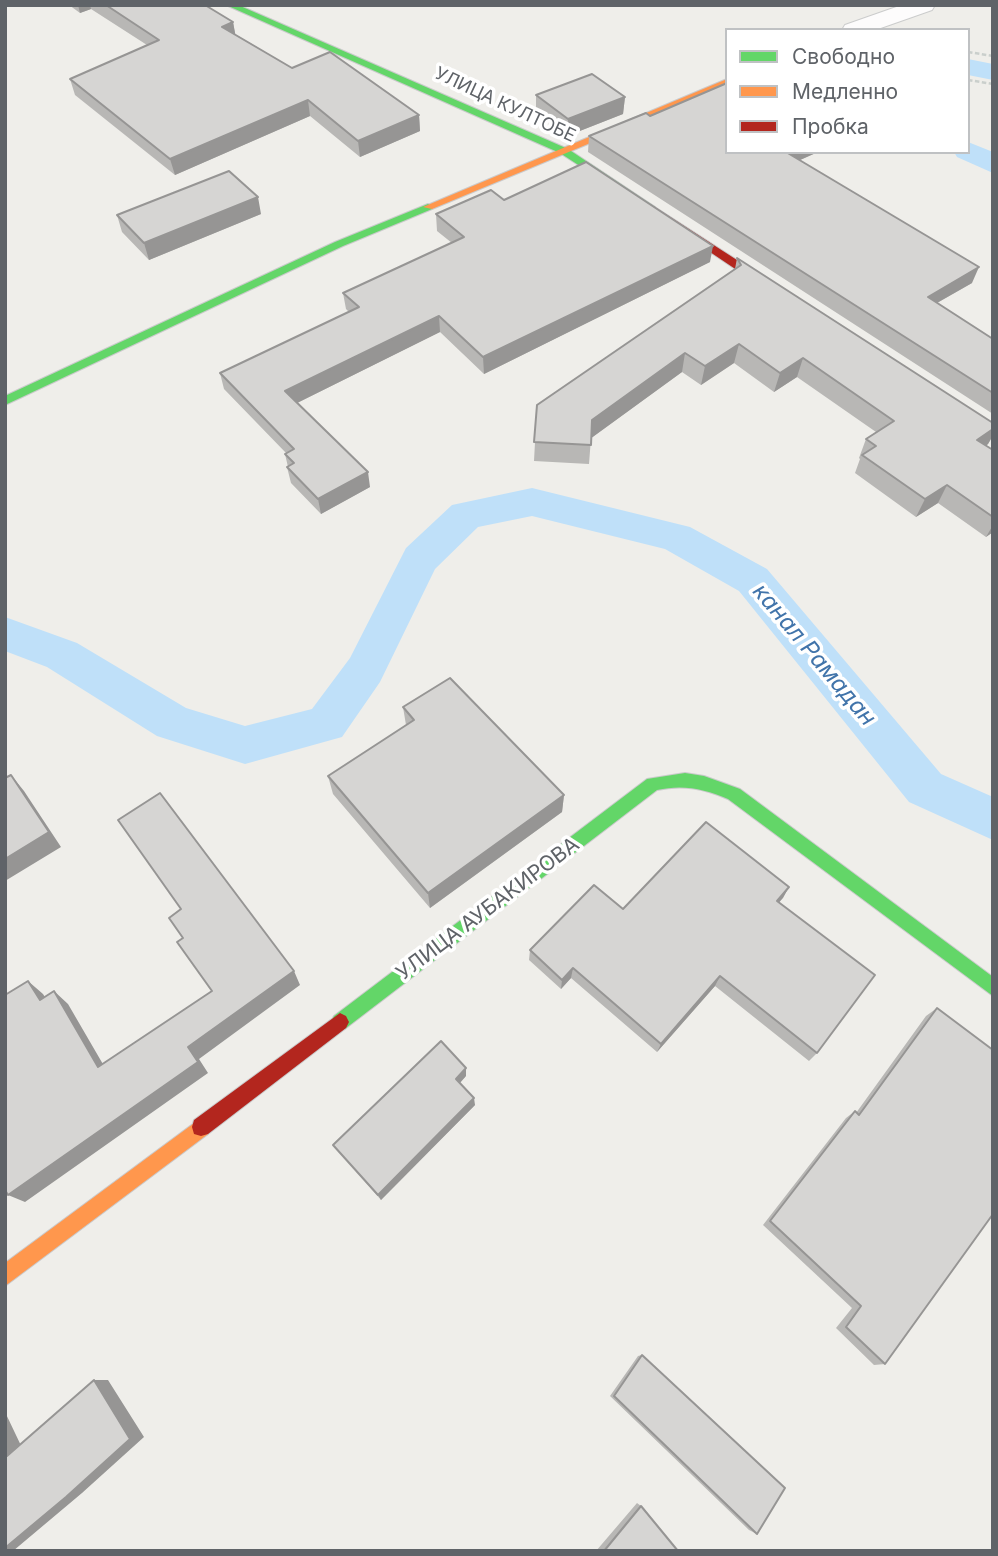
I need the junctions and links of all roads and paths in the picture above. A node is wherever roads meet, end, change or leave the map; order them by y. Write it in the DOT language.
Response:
graph roads {
  1 [pos="230,5"];
  2 [pos="924,5"];
  3 [pos="859,28"];
  4 [pos="970,52"];
  5 [pos="993,56"];
  6 [pos="970,80"];
  7 [pos="725,83"];
  8 [pos="993,84"];
  9 [pos="564,151"];
  10 [pos="796,303"];
  11 [pos="5,401"];
  12 [pos="993,988"];
  13 [pos="8,1264"];
  1 -- 9 [label="street, УЛИЦА КУЛТОБЕ"];
  2 -- 3 [label="street"];
  4 -- 5 [label="path"];
  6 -- 8 [label="path"];
  7 -- 9 [label="street"];
  9 -- 10 [label="street, УЛИЦА КУЛТОБЕ"];
  9 -- 11 [label="street"];
  12 -- 13 [label="street, УЛИЦА АУБАКИРОВА"];
}
